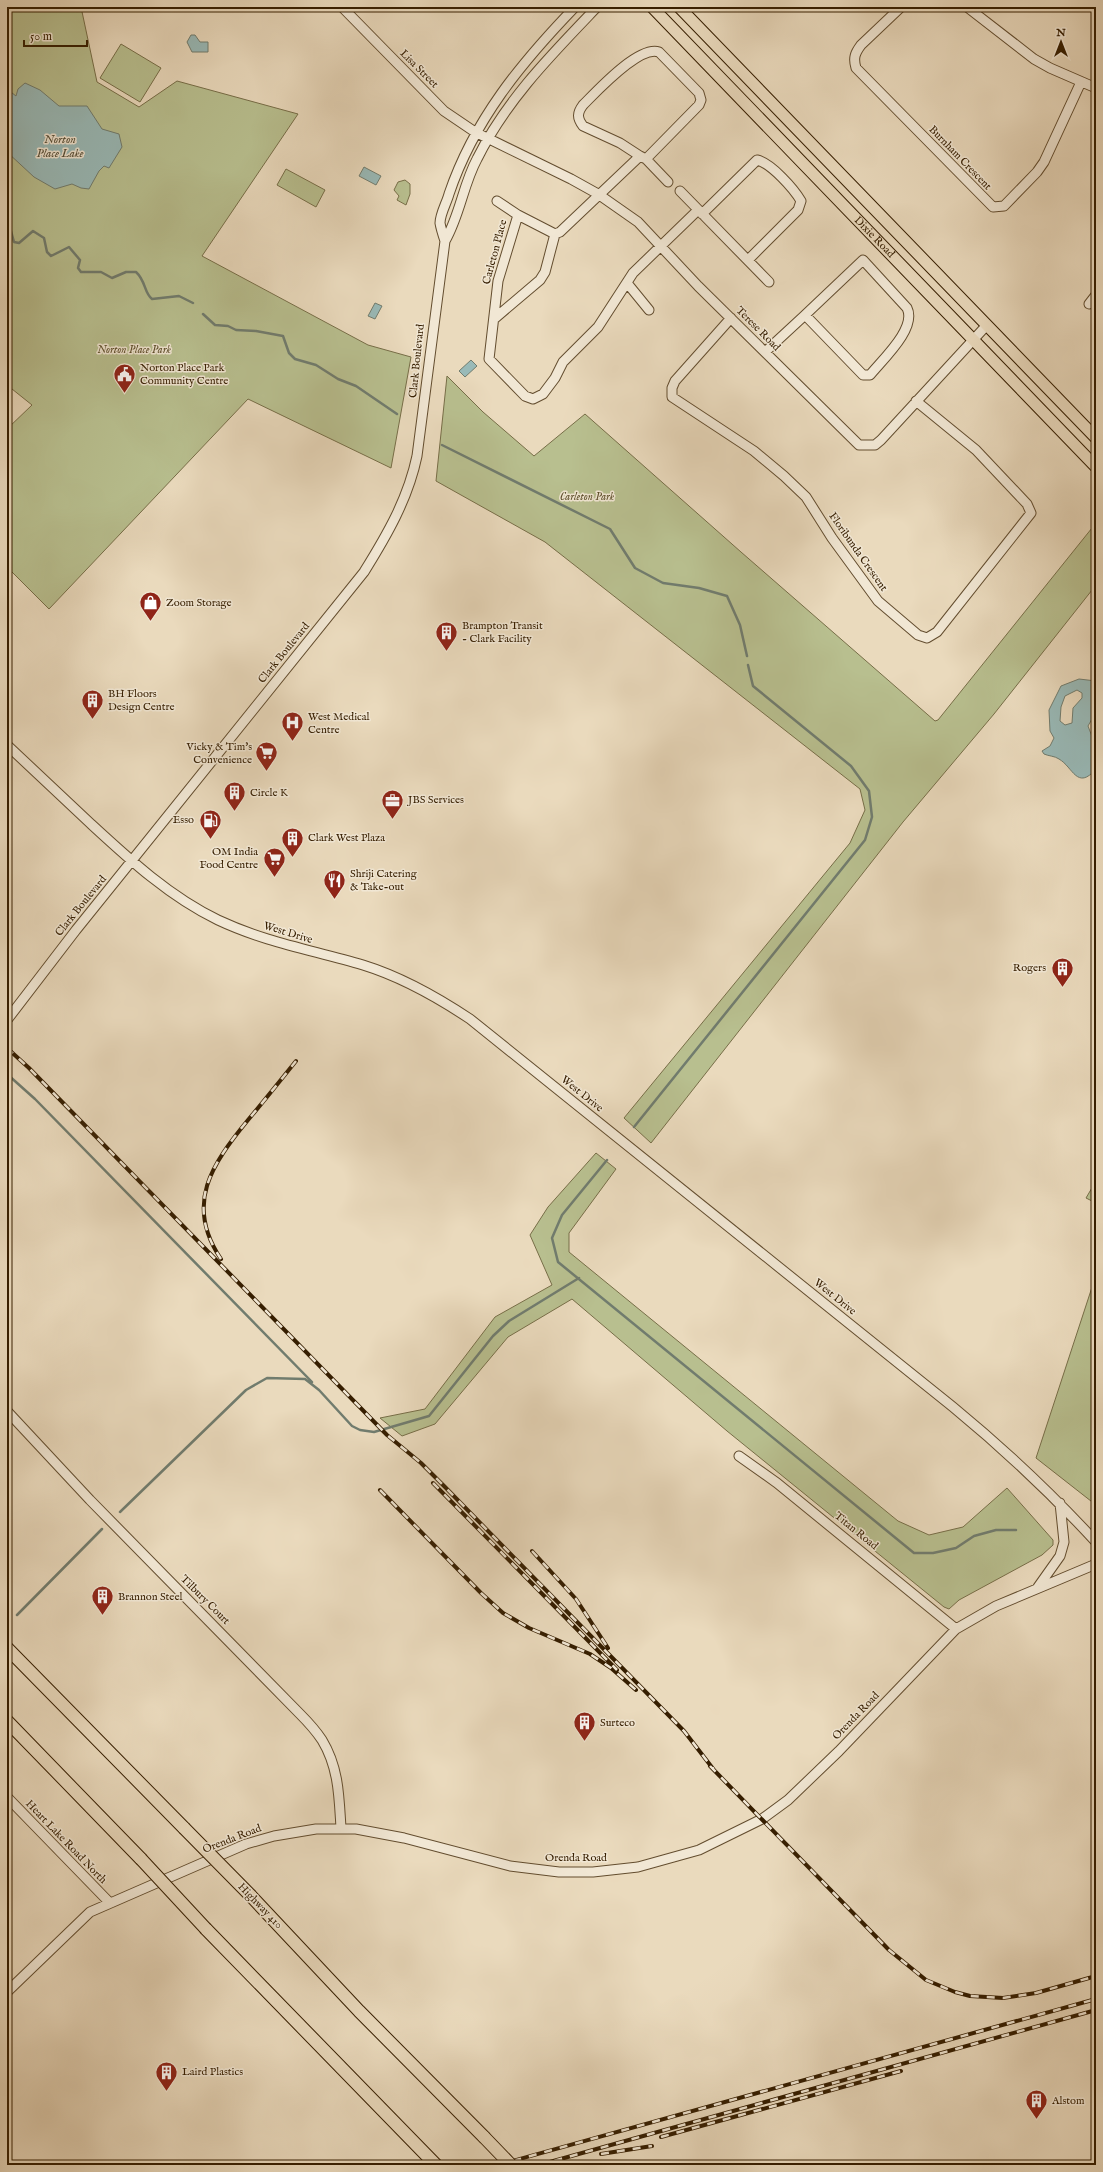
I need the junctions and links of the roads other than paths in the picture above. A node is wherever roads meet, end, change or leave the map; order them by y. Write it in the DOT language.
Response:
graph roads {
  1 [pos="342,7"];
  2 [pos="575,7"];
  3 [pos="597,7"];
  4 [pos="652,7"];
  5 [pos="679,7"];
  6 [pos="901,7"];
  7 [pos="967,7"];
  8 [pos="1081,82"];
  9 [pos="1096,88"];
  10 [pos="475,132"];
  11 [pos="487,139"];
  12 [pos="643,157"];
  13 [pos="668,182"];
  14 [pos="680,191"];
  15 [pos="598,194"];
  16 [pos="497,201"];
  17 [pos="700,212"];
  18 [pos="518,215"];
  19 [pos="555,234"];
  20 [pos="445,241"];
  21 [pos="661,246"];
  22 [pos="748,260"];
  23 [pos="769,282"];
  24 [pos="627,283"];
  25 [pos="1096,295"];
  26 [pos="1089,304"];
  27 [pos="650,310"];
  28 [pos="805,315"];
  29 [pos="731,318"];
  30 [pos="494,319"];
  31 [pos="986,326"];
  32 [pos="972,340"];
  33 [pos="765,352"];
  34 [pos="916,401"];
  35 [pos="1096,438"];
  36 [pos="1096,467"];
  37 [pos="7,745"];
  38 [pos="132,862"];
  39 [pos="7,1020"];
  40 [pos="7,1411"];
  41 [pos="739,1456"];
  42 [pos="1060,1502"];
  43 [pos="1096,1542"];
  44 [pos="1096,1564"];
  45 [pos="1038,1587"];
  46 [pos="956,1629"];
  47 [pos="7,1648"];
  48 [pos="7,1721"];
  49 [pos="7,1798"];
  50 [pos="341,1828"];
  51 [pos="109,1902"];
  52 [pos="7,1992"];
  53 [pos="436,2165"];
  54 [pos="511,2165"];
  1 -- 10 [label="street, Lisa Street"];
  2 -- 10 [label="street, Clark Boulevard"];
  3 -- 11 [label="street, Clark Boulevard"];
  4 -- 32 [label="main road, Dixie Road"];
  5 -- 31 [label="main road, Dixie Road"];
  6 -- 8 [label="street, Burnham Crescent"];
  7 -- 8 [label="street"];
  8 -- 9 [label="street"];
  10 -- 11 [label="street, Lisa Street"];
  10 -- 20 [label="street, Clark Boulevard"];
  11 -- 15 [label="street, Terese Road"];
  11 -- 20 [label="street, Clark Boulevard"];
  12 -- 12 [label="street"];
  12 -- 13 [label="street"];
  12 -- 15 [label="street"];
  14 -- 17 [label="street"];
  15 -- 19 [label="street"];
  15 -- 21 [label="street, Terese Road"];
  16 -- 18 [label="street, Carleton Place"];
  17 -- 21 [label="street, Carleton Place"];
  17 -- 22 [label="street"];
  17 -- 22 [label="street, Carleton Place"];
  18 -- 19 [label="street, Carleton Place"];
  18 -- 30 [label="street, Carleton Place"];
  19 -- 30 [label="street"];
  20 -- 38 [label="street, Clark Boulevard"];
  21 -- 24 [label="street, Carleton Place"];
  21 -- 29 [label="street, Terese Road"];
  22 -- 23 [label="street"];
  24 -- 27 [label="street"];
  24 -- 30 [label="street, Carleton Place"];
  25 -- 26 [label="street"];
  28 -- 28 [label="street"];
  28 -- 33 [label="street"];
  29 -- 33 [label="street, Terese Road"];
  29 -- 34 [label="street, Floribunda Crescent"];
  31 -- 32 [label="street, Terese Road"];
  31 -- 35 [label="main road, Dixie Road"];
  32 -- 34 [label="street, Terese Road"];
  32 -- 36 [label="main road, Dixie Road"];
  33 -- 34 [label="street, Terese Road"];
  37 -- 38 [label="street, West Drive"];
  38 -- 39 [label="street, Clark Boulevard"];
  38 -- 42 [label="street, West Drive"];
  40 -- 50 [label="street, Tilbury Court"];
  41 -- 46 [label="street, Titan Road"];
  42 -- 43 [label="street, West Drive"];
  42 -- 45 [label="street"];
  44 -- 45 [label="street, Orenda Road"];
  45 -- 46 [label="street, Orenda Road"];
  46 -- 50 [label="street, Orenda Road"];
  47 -- 54 [label="highway, Highway 410, bridge"];
  48 -- 53 [label="highway, bridge"];
  49 -- 51 [label="street, Heart Lake Road North"];
  50 -- 51 [label="street, Orenda Road"];
  51 -- 52 [label="street, Orenda Road"];
}
